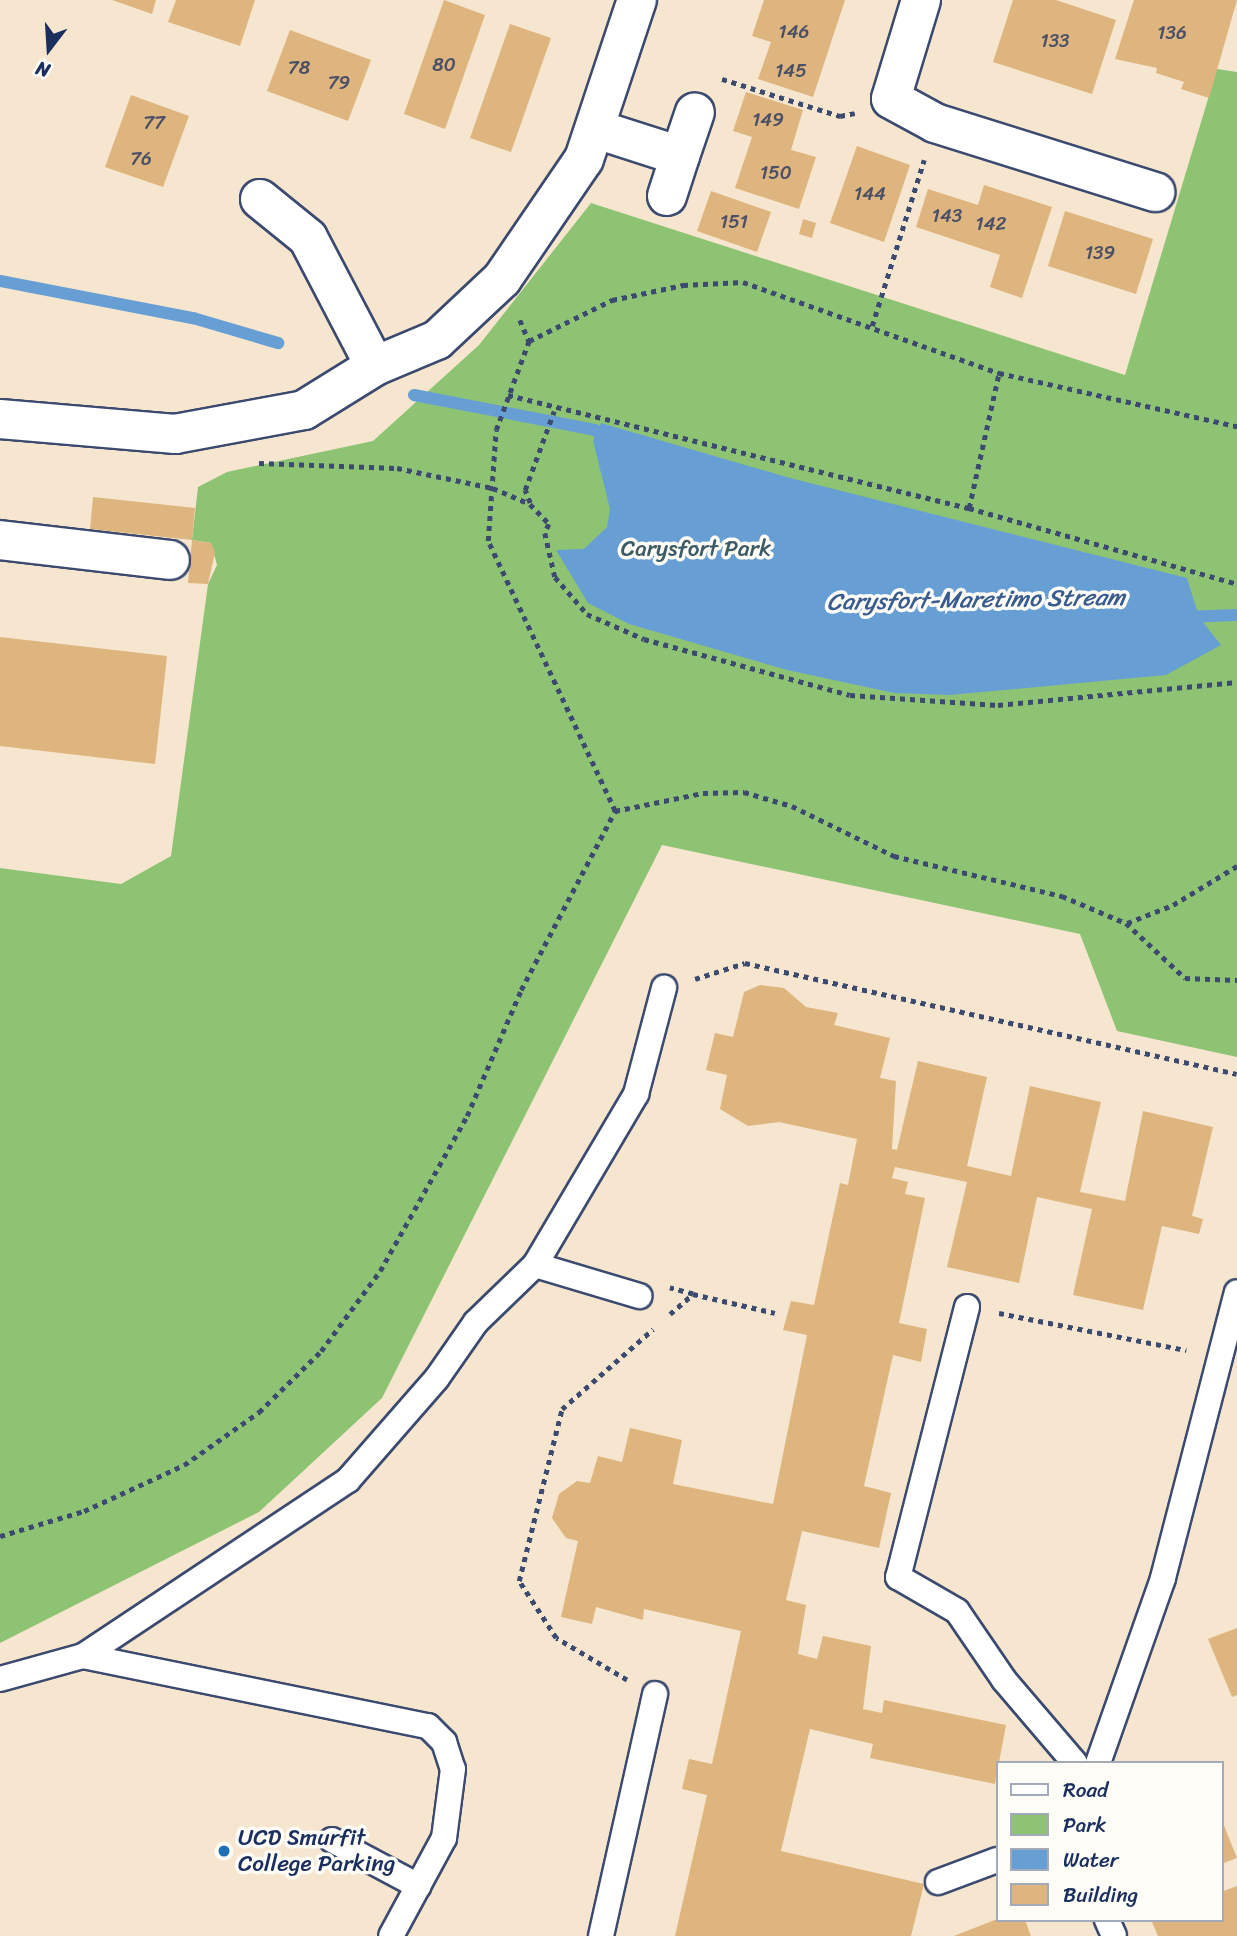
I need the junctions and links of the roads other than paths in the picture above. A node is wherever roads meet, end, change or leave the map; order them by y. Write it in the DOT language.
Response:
graph roads {
  1 [pos="636,0"];
  2 [pos="920,0"];
  3 [pos="695,111"];
  4 [pos="596,129"];
  5 [pos="680,156"];
  6 [pos="1155,192"];
  7 [pos="667,196"];
  8 [pos="260,199"];
  9 [pos="375,366"];
  10 [pos="0,419"];
  11 [pos="0,540"];
  12 [pos="170,560"];
  13 [pos="664,988"];
  14 [pos="535,1265"];
  15 [pos="1237,1292"];
  16 [pos="639,1296"];
  17 [pos="967,1307"];
  18 [pos="83,1656"];
  19 [pos="0,1679"];
  20 [pos="655,1694"];
  21 [pos="1073,1761"];
  22 [pos="1099,1761"];
  23 [pos="332,1840"];
  24 [pos="996,1860"];
  25 [pos="938,1882"];
  26 [pos="418,1886"];
  27 [pos="391,1936"];
  28 [pos="601,1936"];
  1 -- 4 [label="street"];
  2 -- 6 [label="street"];
  3 -- 5 [label="street"];
  4 -- 5 [label="street"];
  4 -- 9 [label="street"];
  5 -- 7 [label="street"];
  8 -- 9 [label="street"];
  9 -- 10 [label="street"];
  11 -- 12 [label="street"];
  13 -- 14 [label="lane"];
  14 -- 16 [label="lane"];
  14 -- 18 [label="lane"];
  15 -- 22 [label="lane"];
  17 -- 21 [label="lane"];
  18 -- 19 [label="lane"];
  18 -- 26 [label="lane"];
  20 -- 28 [label="lane"];
  23 -- 26 [label="lane"];
  24 -- 25 [label="lane"];
  26 -- 27 [label="lane"];
}
